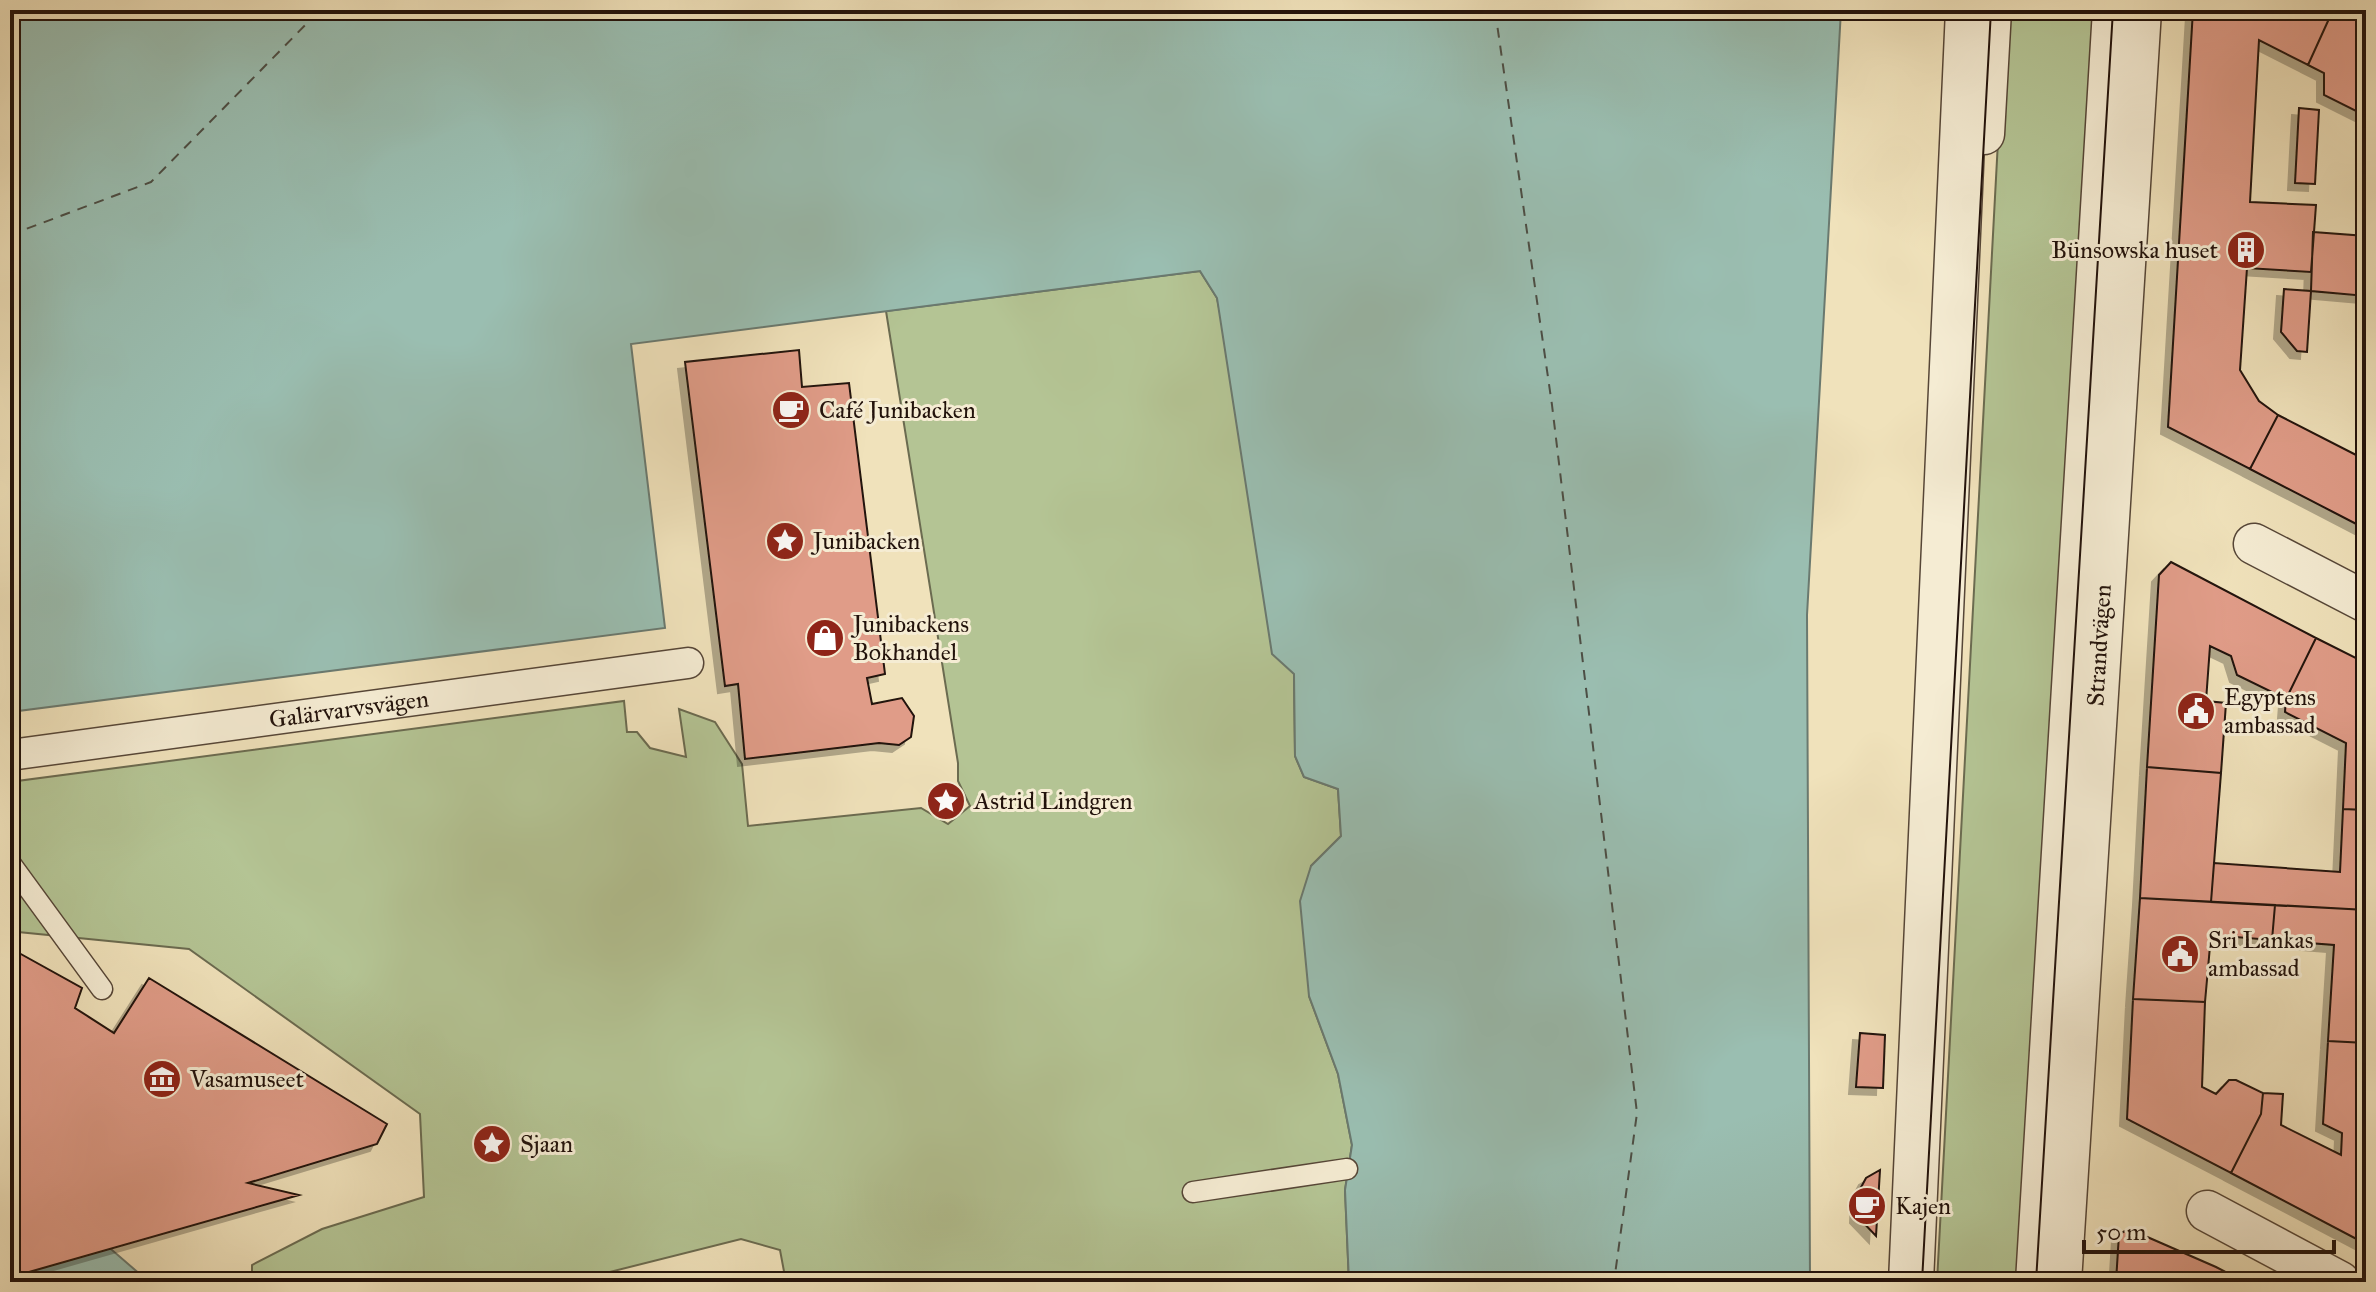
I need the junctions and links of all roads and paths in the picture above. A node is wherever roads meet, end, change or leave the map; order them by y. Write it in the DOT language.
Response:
graph roads {
  1 [pos="1968,10"];
  2 [pos="1991,10"];
  3 [pos="2113,10"];
  4 [pos="2139,10"];
  5 [pos="2254,544"];
  6 [pos="2366,602"];
  7 [pos="688,663"];
  8 [pos="10,755"];
  9 [pos="10,863"];
  10 [pos="102,989"];
  11 [pos="1347,1169"];
  12 [pos="1193,1192"];
  13 [pos="2207,1211"];
  14 [pos="1911,1282"];
  15 [pos="1922,1282"];
  16 [pos="2036,1282"];
  17 [pos="2059,1282"];
  18 [pos="2340,1282"];
  1 -- 14 [label="street"];
  2 -- 15 [label="street"];
  3 -- 16 [label="street, Strandvägen"];
  4 -- 17 [label="street, Strandvägen"];
  5 -- 6 [label="street"];
  7 -- 8 [label="street, Galärvarvsvägen"];
  9 -- 10 [label="lane"];
  11 -- 12 [label="lane"];
  13 -- 18 [label="street"];
}
